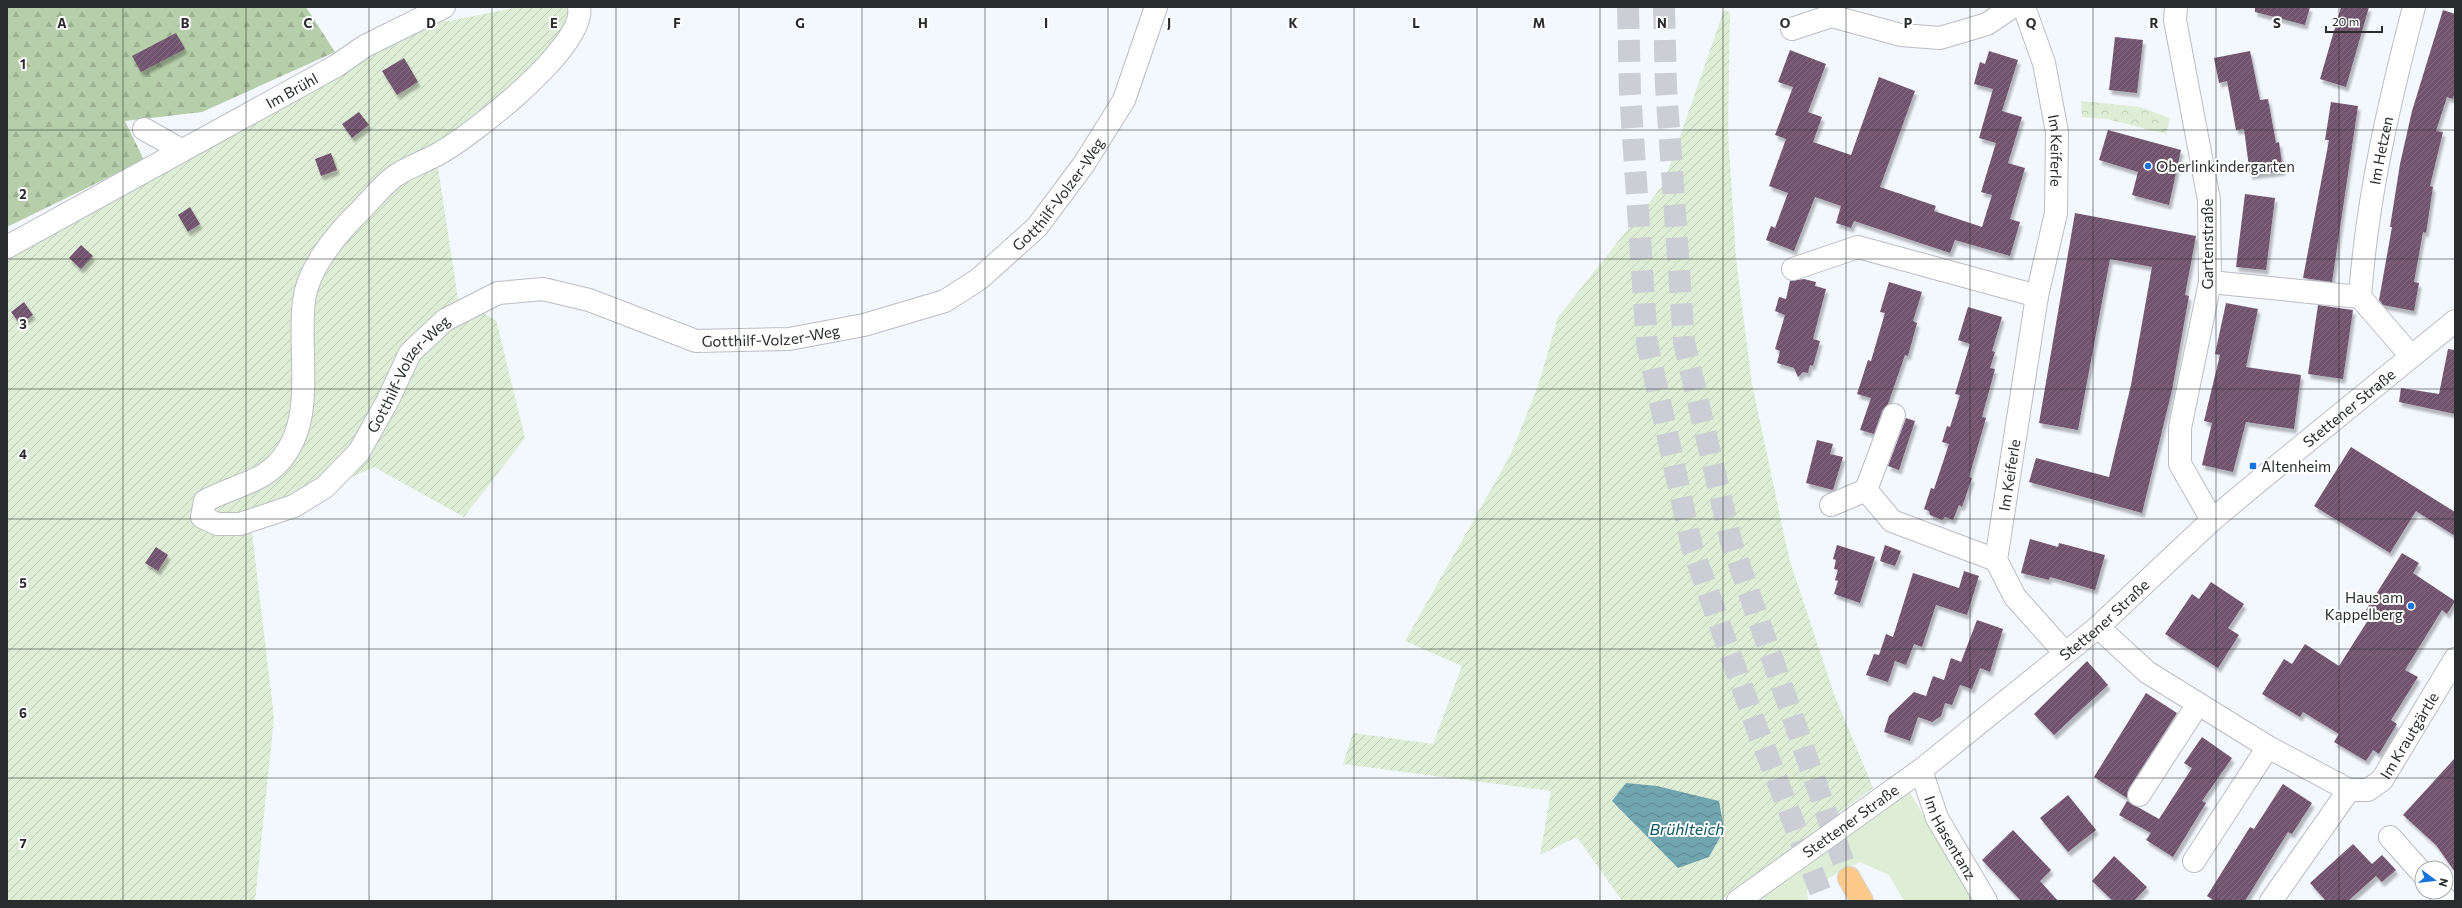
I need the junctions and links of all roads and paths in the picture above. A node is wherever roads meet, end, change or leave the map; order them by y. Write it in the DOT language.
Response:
graph roads {
  1 [pos="444,7"];
  2 [pos="580,7"];
  3 [pos="1156,7"];
  4 [pos="2012,7"];
  5 [pos="2024,7"];
  6 [pos="2176,7"];
  7 [pos="2414,7"];
  8 [pos="1792,29"];
  9 [pos="144,129"];
  10 [pos="181,150"];
  11 [pos="7,247"];
  12 [pos="1793,269"];
  13 [pos="2210,282"];
  14 [pos="2037,296"];
  15 [pos="2360,297"];
  16 [pos="2455,321"];
  17 [pos="2411,356"];
  18 [pos="1894,416"];
  19 [pos="1866,490"];
  20 [pos="1831,505"];
  21 [pos="2212,520"];
  22 [pos="1996,560"];
  23 [pos="2098,627"];
  24 [pos="2065,653"];
  25 [pos="2455,658"];
  26 [pos="2198,704"];
  27 [pos="2268,747"];
  28 [pos="1921,770"];
  29 [pos="2349,790"];
  30 [pos="2139,796"];
  31 [pos="2390,837"];
  32 [pos="2194,861"];
  33 [pos="2414,864"];
  34 [pos="1849,878"];
  35 [pos="1738,901"];
  36 [pos="1862,901"];
  37 [pos="1986,901"];
  38 [pos="2270,901"];
  1 -- 10 [label="street, Im Brühl"];
  2 -- 3 [label="street, Gotthilf-Volzer-Weg"];
  4 -- 8 [label="street"];
  5 -- 14 [label="street, Im Keiferle"];
  6 -- 13 [label="street, Gartenstraße"];
  7 -- 15 [label="street, Im Hetzen"];
  9 -- 10 [label="street"];
  10 -- 11 [label="street, Im Brühl"];
  12 -- 14 [label="street"];
  13 -- 15 [label="street"];
  13 -- 21 [label="street, Gartenstraße"];
  14 -- 22 [label="street, Im Keiferle"];
  15 -- 17 [label="street"];
  16 -- 17 [label="street, Stettener Straße"];
  17 -- 21 [label="street, Stettener Straße"];
  18 -- 19 [label="street"];
  19 -- 20 [label="street"];
  19 -- 22 [label="street"];
  21 -- 23 [label="street, Stettener Straße"];
  22 -- 24 [label="street"];
  23 -- 24 [label="street, Stettener Straße"];
  23 -- 26 [label="street, Im Krautgärtle"];
  24 -- 28 [label="street, Stettener Straße"];
  25 -- 29 [label="street, Im Krautgärtle"];
  26 -- 27 [label="street, Im Krautgärtle"];
  26 -- 30 [label="street"];
  27 -- 29 [label="street, Im Krautgärtle"];
  27 -- 32 [label="street"];
  28 -- 35 [label="street, Stettener Straße"];
  28 -- 37 [label="street, Im Hasentanz"];
  29 -- 38 [label="street"];
  31 -- 33 [label="street"];
  34 -- 36 [label="highway"];
}
